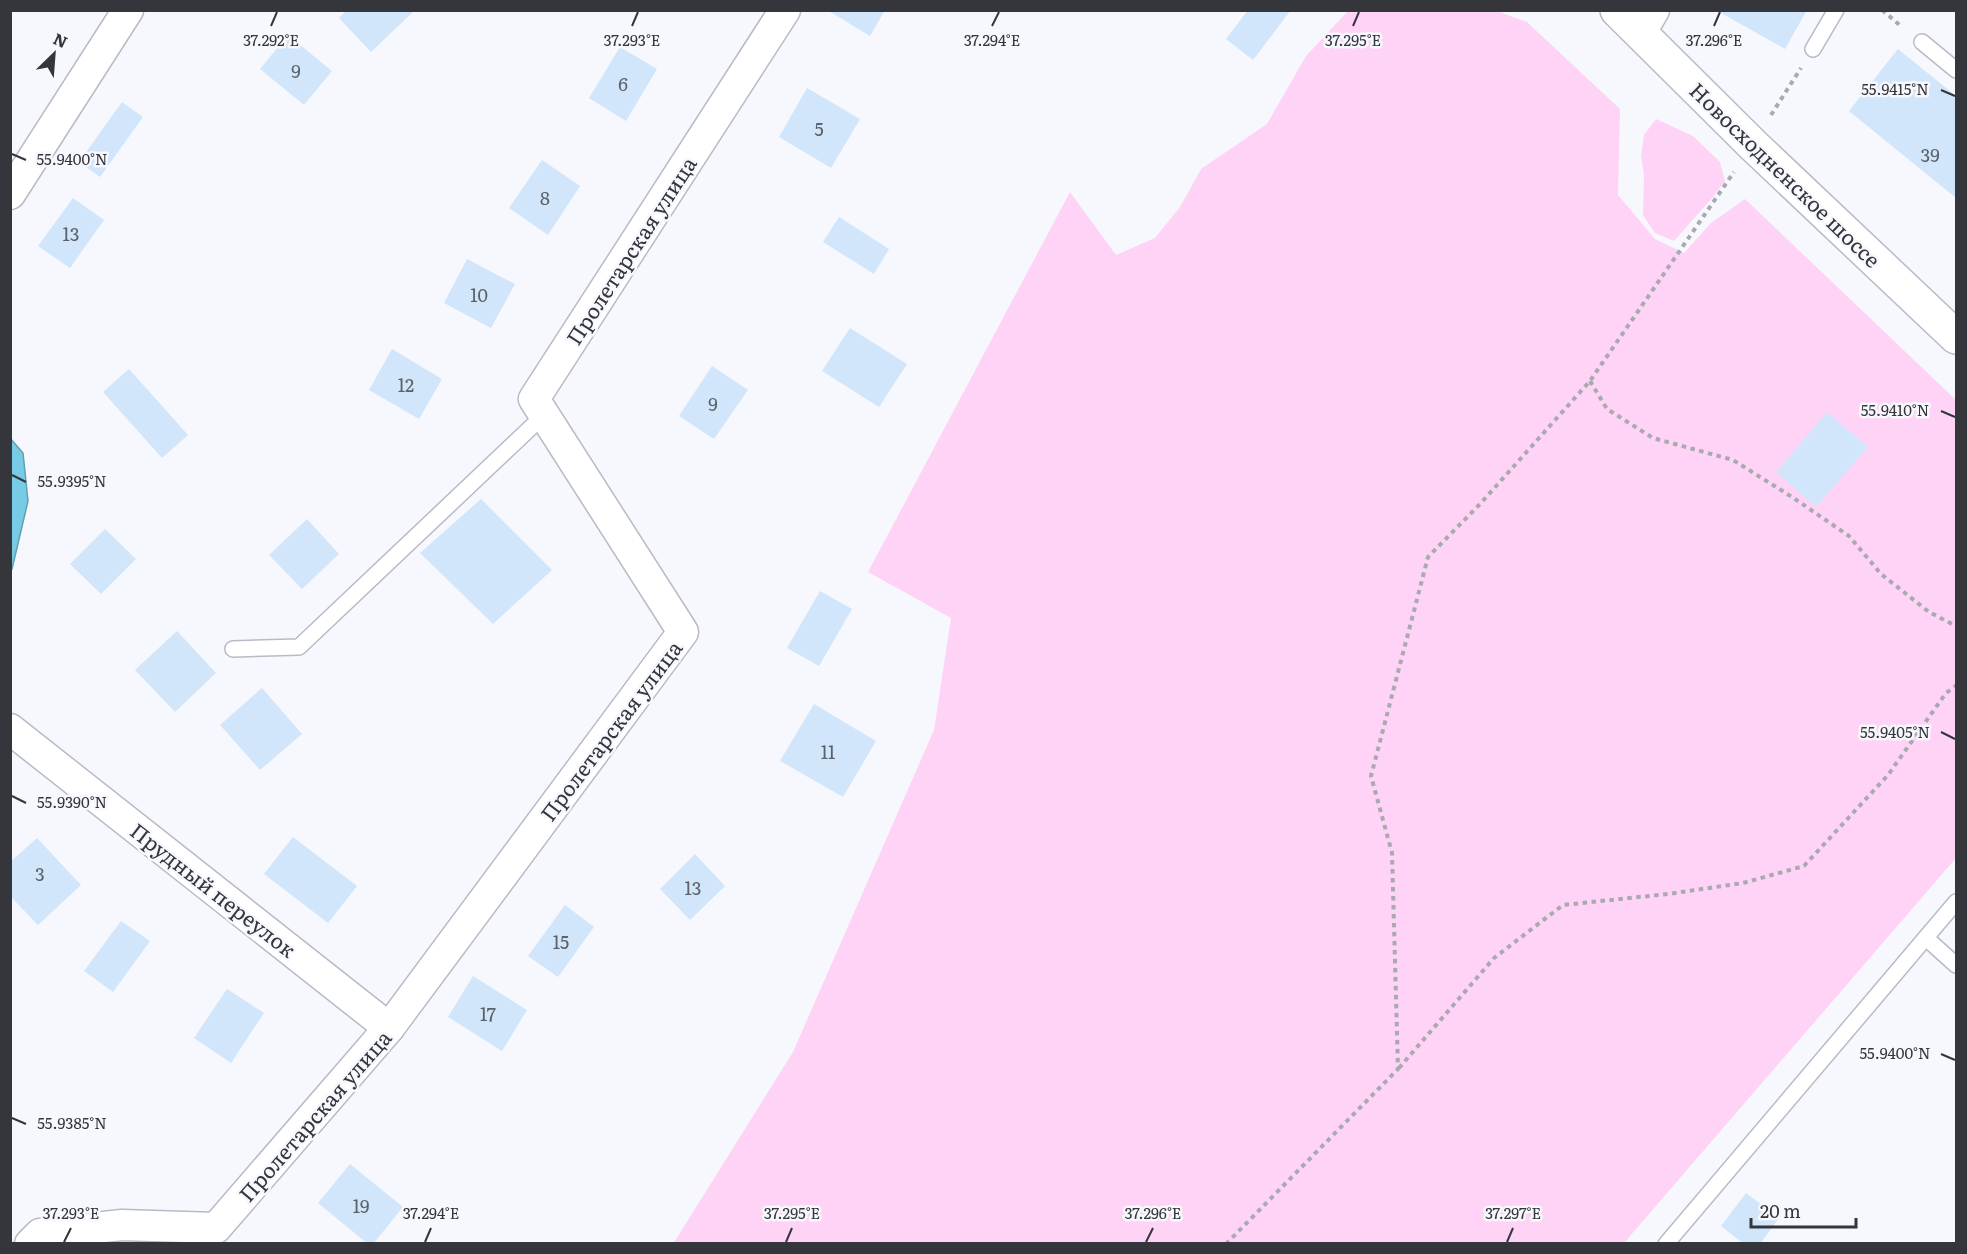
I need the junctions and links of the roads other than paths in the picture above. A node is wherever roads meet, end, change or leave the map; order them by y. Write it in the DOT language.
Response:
graph roads {
  1 [pos="128,10"];
  2 [pos="785,10"];
  3 [pos="1617,10"];
  4 [pos="1836,10"];
  5 [pos="1647,22"];
  6 [pos="1922,42"];
  7 [pos="1813,49"];
  8 [pos="1956,70"];
  9 [pos="10,194"];
  10 [pos="1956,337"];
  11 [pos="544,415"];
  12 [pos="232,649"];
  13 [pos="10,729"];
  14 [pos="1956,902"];
  15 [pos="1926,938"];
  16 [pos="1956,965"];
  17 [pos="389,1028"];
  18 [pos="219,1236"];
  19 [pos="30,1244"];
  20 [pos="1666,1244"];
  1 -- 9 [label="street"];
  2 -- 11 [label="street, Пролетарская улица"];
  3 -- 5 [label="street, Новосходненское шоссе"];
  4 -- 7 [label="lane"];
  5 -- 10 [label="street, Новосходненское шоссе"];
  6 -- 8 [label="lane"];
  11 -- 12 [label="lane"];
  11 -- 17 [label="street, Пролетарская улица"];
  13 -- 17 [label="street, Прудный переулок"];
  14 -- 15 [label="lane"];
  15 -- 16 [label="lane"];
  15 -- 20 [label="lane"];
  17 -- 18 [label="street, Пролетарская улица"];
  18 -- 19 [label="street, Пролетарская улица"];
}
